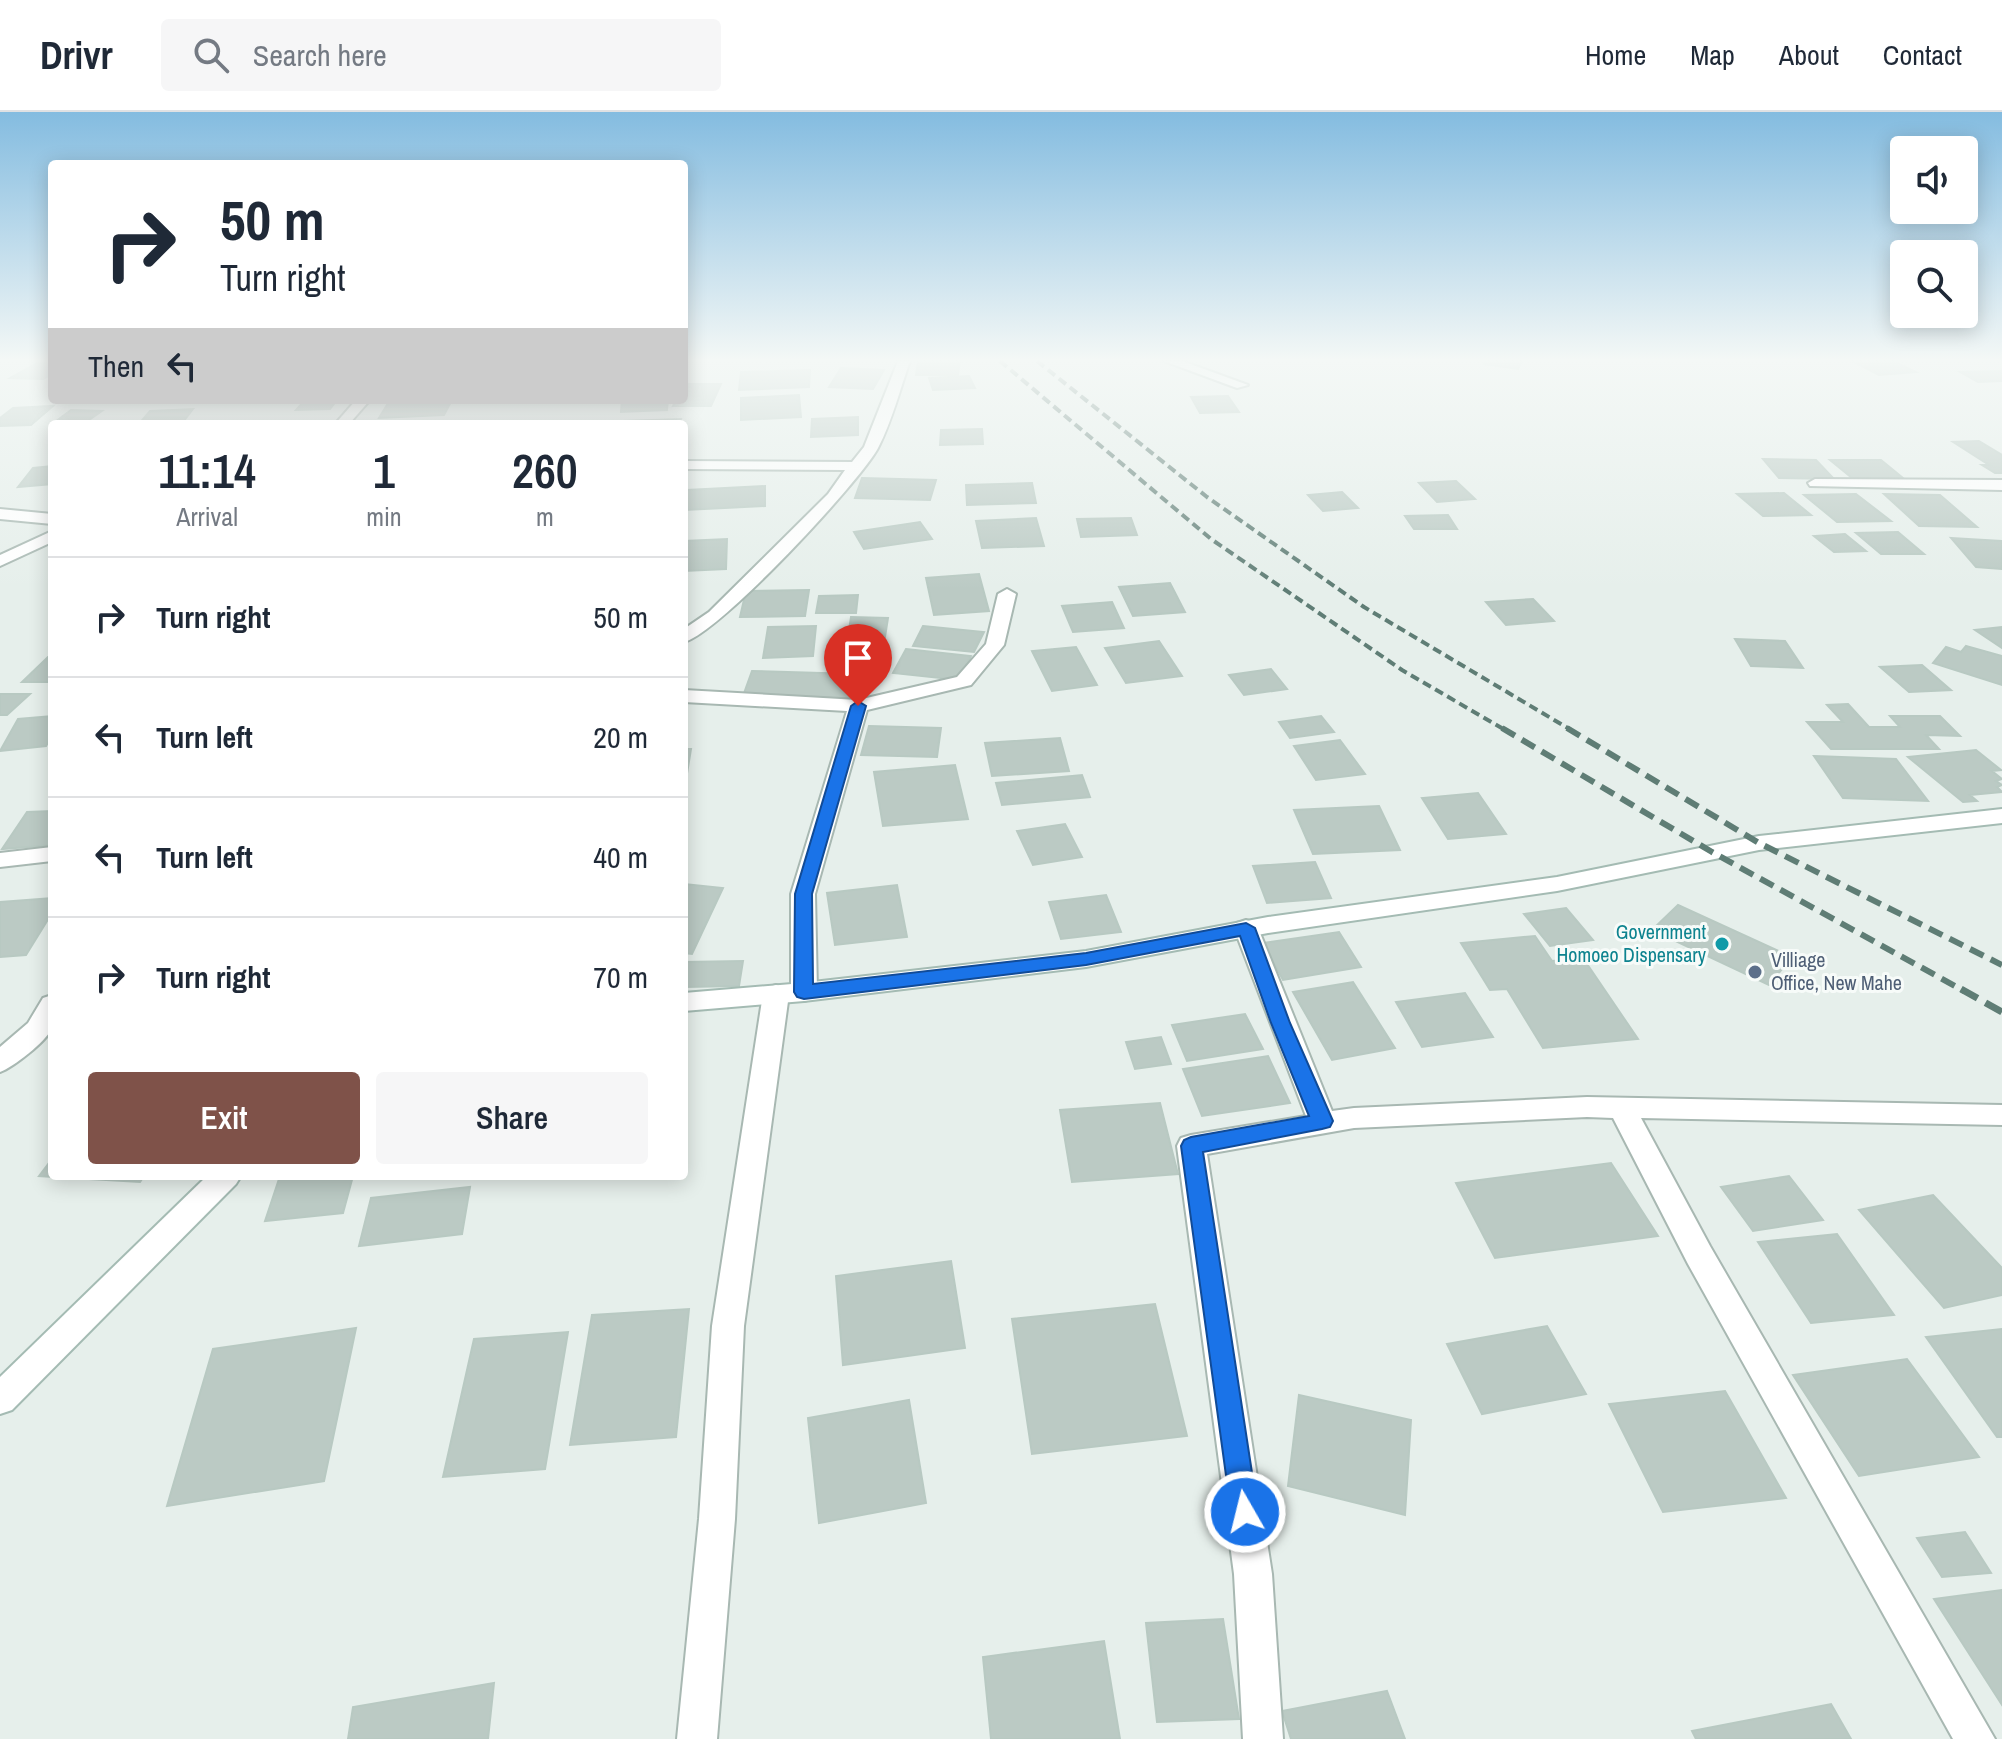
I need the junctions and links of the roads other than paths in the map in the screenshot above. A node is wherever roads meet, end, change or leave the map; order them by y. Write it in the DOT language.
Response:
graph roads {
  1 [pos="875,437"];
  2 [pos="688,465"];
  3 [pos="856,466"];
  4 [pos="1815,483"];
  5 [pos="2002,485"];
  6 [pos="0,514"];
  7 [pos="48,519"];
  8 [pos="48,538"];
  9 [pos="0,561"];
  10 [pos="1007,594"];
  11 [pos="688,634"];
  12 [pos="688,696"];
  13 [pos="858,706"];
  14 [pos="2002,816"];
  15 [pos="48,854"];
  16 [pos="0,860"];
  17 [pos="1246,928"];
  18 [pos="790,993"];
  19 [pos="688,1002"];
  20 [pos="48,1011"];
  21 [pos="0,1062"];
  22 [pos="1622,1108"];
  23 [pos="2002,1115"];
  24 [pos="1322,1121"];
  25 [pos="222,1180"];
  26 [pos="0,1399"];
  27 [pos="697,1739"];
  28 [pos="1263,1739"];
  29 [pos="1975,1739"];
  1 -- 3 [label="street"];
  2 -- 3 [label="street"];
  3 -- 11 [label="street"];
  4 -- 5 [label="street"];
  6 -- 7 [label="street"];
  8 -- 9 [label="street"];
  10 -- 13 [label="street"];
  12 -- 13 [label="street"];
  13 -- 18 [label="street"];
  14 -- 17 [label="street"];
  15 -- 16 [label="street"];
  17 -- 18 [label="street"];
  17 -- 24 [label="street"];
  18 -- 19 [label="street"];
  18 -- 27 [label="street"];
  20 -- 21 [label="street"];
  22 -- 23 [label="street"];
  22 -- 24 [label="street"];
  22 -- 29 [label="street"];
  24 -- 28 [label="street"];
  25 -- 26 [label="street"];
}
